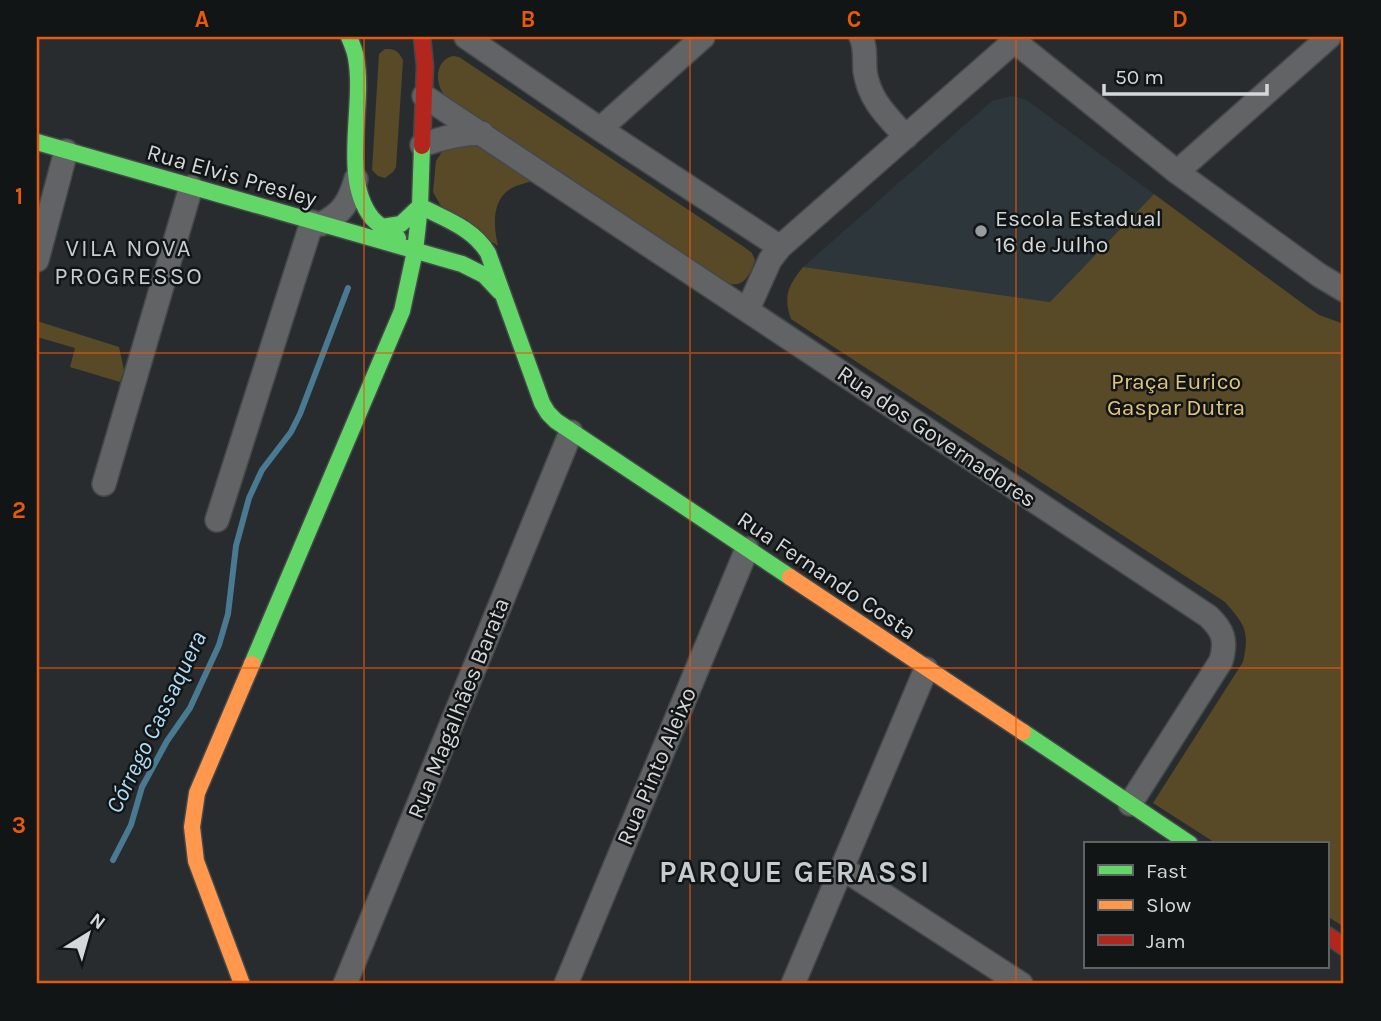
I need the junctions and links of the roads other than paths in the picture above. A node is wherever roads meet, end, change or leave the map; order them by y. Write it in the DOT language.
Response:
graph roads {
  1 [pos="349,37"];
  2 [pos="422,37"];
  3 [pos="466,37"];
  4 [pos="703,37"];
  5 [pos="1329,37"];
  6 [pos="865,39"];
  7 [pos="1016,39"];
  8 [pos="1303,45"];
  9 [pos="424,96"];
  10 [pos="600,129"];
  11 [pos="482,133"];
  12 [pos="906,137"];
  13 [pos="37,142"];
  14 [pos="422,145"];
  15 [pos="66,151"];
  16 [pos="1177,172"];
  17 [pos="356,179"];
  18 [pos="191,187"];
  19 [pos="420,206"];
  20 [pos="316,223"];
  21 [pos="382,227"];
  22 [pos="780,247"];
  23 [pos="415,251"];
  24 [pos="37,260"];
  25 [pos="1344,290"];
  26 [pos="501,293"];
  27 [pos="748,309"];
  28 [pos="571,432"];
  29 [pos="104,484"];
  30 [pos="217,520"];
  31 [pos="747,548"];
  32 [pos="926,669"];
  33 [pos="1130,804"];
  34 [pos="1187,842"];
  35 [pos="842,868"];
  36 [pos="1328,936"];
  37 [pos="1344,947"];
  38 [pos="242,984"];
  39 [pos="345,984"];
  40 [pos="566,984"];
  41 [pos="793,984"];
  42 [pos="1021,984"];
  1 -- 17 [label="street"];
  2 -- 9 [label="street"];
  3 -- 10 [label="street"];
  4 -- 10 [label="street"];
  5 -- 8 [label="street"];
  6 -- 12 [label="street"];
  7 -- 12 [label="street"];
  7 -- 16 [label="street"];
  8 -- 16 [label="street"];
  9 -- 11 [label="street, Rua dos Governadores"];
  9 -- 14 [label="street"];
  10 -- 22 [label="street"];
  11 -- 14 [label="street"];
  11 -- 27 [label="street, Rua dos Governadores"];
  12 -- 22 [label="street"];
  13 -- 15 [label="street, Rua Elvis Presley"];
  14 -- 19 [label="street"];
  15 -- 18 [label="street, Rua Elvis Presley"];
  15 -- 24 [label="street"];
  16 -- 25 [label="street"];
  17 -- 20 [label="street"];
  17 -- 21 [label="street"];
  18 -- 20 [label="street, Rua Elvis Presley"];
  18 -- 29 [label="street"];
  19 -- 21 [label="street"];
  19 -- 23 [label="street"];
  19 -- 26 [label="street, Rua Fernando Costa"];
  20 -- 23 [label="street, Rua Elvis Presley"];
  20 -- 30 [label="street"];
  21 -- 23 [label="street"];
  22 -- 27 [label="street"];
  23 -- 26 [label="street, Rua Fernando Costa"];
  23 -- 38 [label="street"];
  26 -- 28 [label="street, Rua Fernando Costa"];
  27 -- 33 [label="street, Rua dos Governadores"];
  28 -- 31 [label="street, Rua Fernando Costa"];
  28 -- 39 [label="street, Rua Magalhães Barata"];
  31 -- 32 [label="street, Rua Fernando Costa"];
  31 -- 40 [label="street, Rua Pinto Aleixo"];
  32 -- 33 [label="street, Rua Fernando Costa"];
  32 -- 35 [label="street"];
  33 -- 34 [label="street, Rua Fernando Costa"];
  35 -- 41 [label="street"];
  35 -- 42 [label="street"];
  36 -- 37 [label="street"];
}
